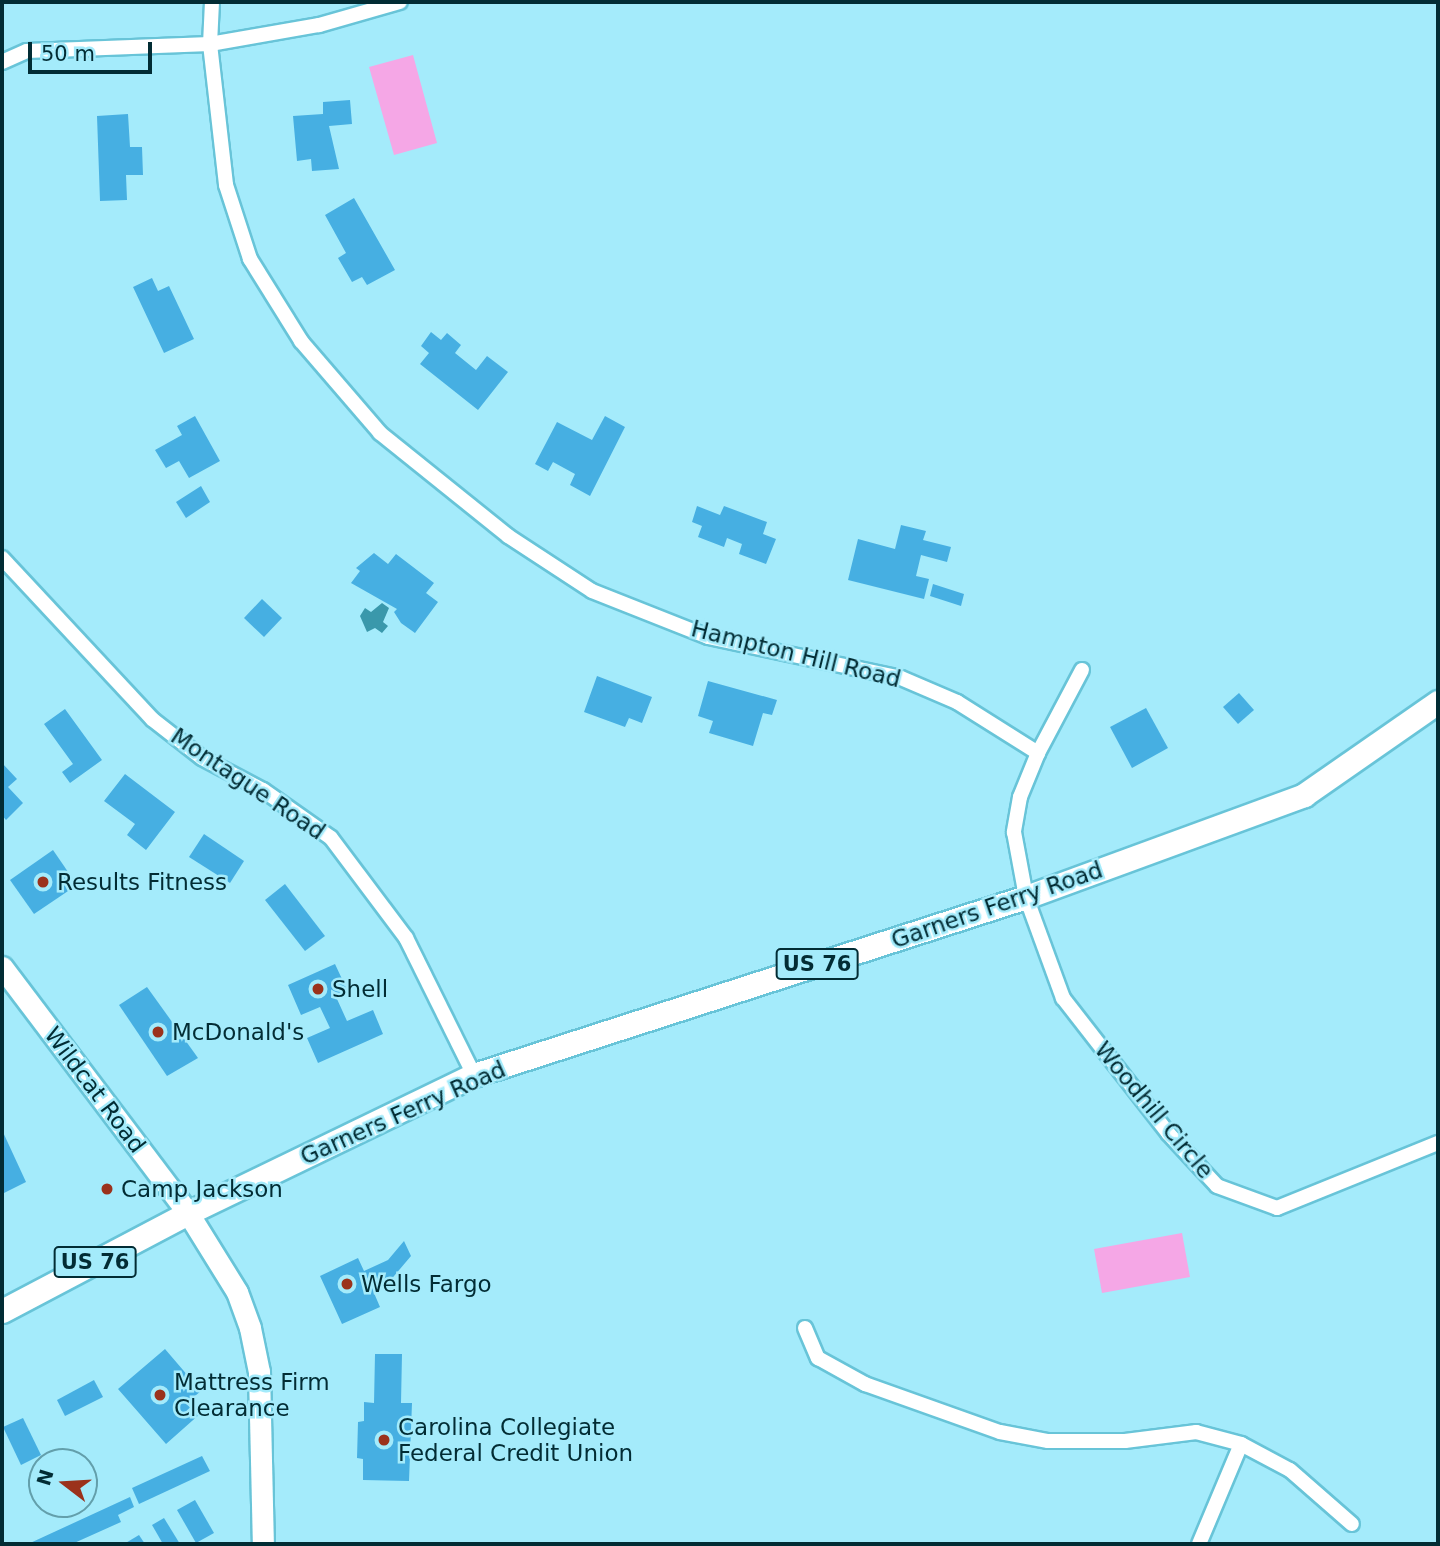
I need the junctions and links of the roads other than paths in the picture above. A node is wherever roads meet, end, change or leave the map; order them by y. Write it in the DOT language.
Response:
graph roads {
  1 [pos="212,2"];
  2 [pos="400,2"];
  3 [pos="210,44"];
  4 [pos="2,62"];
  5 [pos="2,558"];
  6 [pos="1082,670"];
  7 [pos="1438,702"];
  8 [pos="1038,753"];
  9 [pos="1026,897"];
  10 [pos="2,967"];
  11 [pos="474,1075"];
  12 [pos="1438,1143"];
  13 [pos="188,1213"];
  14 [pos="2,1311"];
  15 [pos="805,1328"];
  16 [pos="1241,1444"];
  17 [pos="1352,1524"];
  18 [pos="263,1544"];
  19 [pos="1199,1544"];
  1 -- 3 [label="street, Hampton Hill Road"];
  2 -- 3 [label="street"];
  3 -- 4 [label="street"];
  3 -- 8 [label="street, Hampton Hill Road"];
  5 -- 11 [label="street, Montague Road"];
  6 -- 8 [label="street"];
  7 -- 9 [label="main road, Garners Ferry Road / US 76"];
  8 -- 9 [label="street"];
  9 -- 11 [label="main road, Garners Ferry Road / US 76"];
  9 -- 12 [label="street, Woodhill Circle"];
  10 -- 13 [label="main road, Wildcat Road"];
  11 -- 13 [label="main road, Garners Ferry Road / US 76"];
  13 -- 14 [label="main road, US 76"];
  13 -- 18 [label="main road, Wildcat Road"];
  15 -- 16 [label="street"];
  16 -- 17 [label="street"];
  16 -- 19 [label="street"];
}
